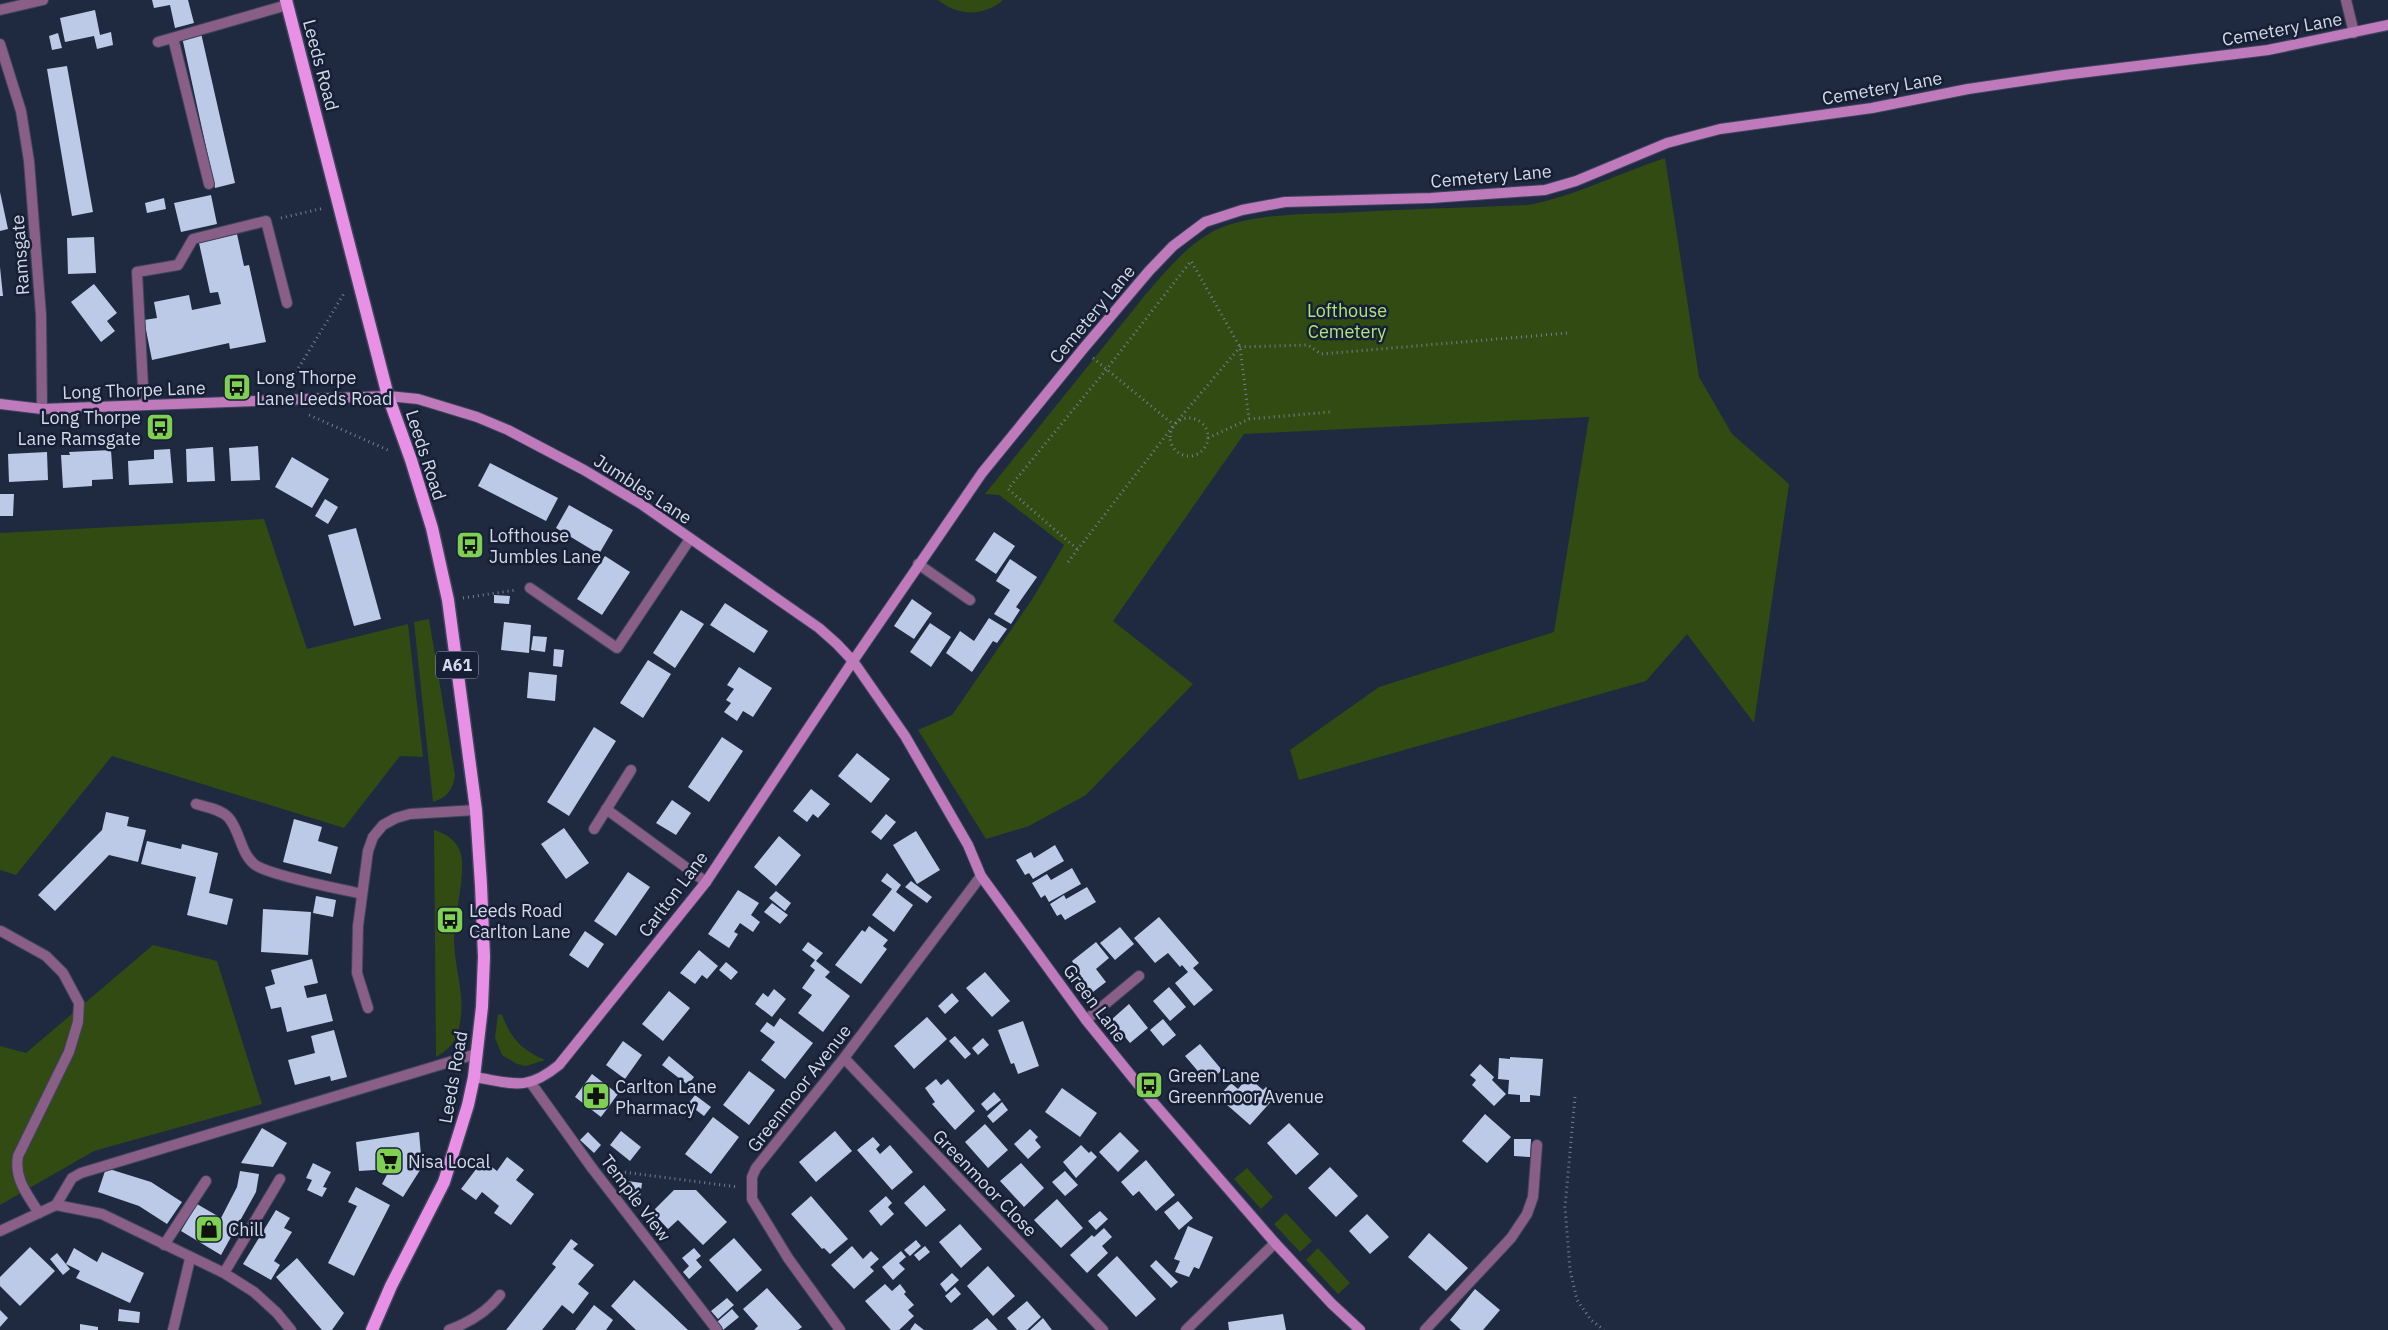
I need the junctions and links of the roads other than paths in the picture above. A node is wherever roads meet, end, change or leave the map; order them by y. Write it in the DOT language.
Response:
graph roads {
  1 [pos="43,0"];
  2 [pos="2346,0"];
  3 [pos="286,2"];
  4 [pos="0,10"];
  5 [pos="2388,25"];
  6 [pos="2354,32"];
  7 [pos="173,38"];
  8 [pos="158,42"];
  9 [pos="0,44"];
  10 [pos="3,62"];
  11 [pos="209,184"];
  12 [pos="287,303"];
  13 [pos="388,396"];
  14 [pos="0,404"];
  15 [pos="144,405"];
  16 [pos="42,409"];
  17 [pos="690,539"];
  18 [pos="918,564"];
  19 [pos="530,588"];
  20 [pos="970,600"];
  21 [pos="853,661"];
  22 [pos="631,770"];
  23 [pos="196,804"];
  24 [pos="606,809"];
  25 [pos="476,810"];
  26 [pos="594,829"];
  27 [pos="981,876"];
  28 [pos="706,882"];
  29 [pos="362,894"];
  30 [pos="1,931"];
  31 [pos="1139,976"];
  32 [pos="368,1008"];
  33 [pos="1086,1020"];
  34 [pos="476,1054"];
  35 [pos="844,1058"];
  36 [pos="474,1077"];
  37 [pos="531,1083"];
  38 [pos="1537,1146"];
  39 [pos="280,1180"];
  40 [pos="206,1181"];
  41 [pos="56,1205"];
  42 [pos="39,1212"];
  43 [pos="0,1231"];
  44 [pos="1275,1243"];
  45 [pos="164,1245"];
  46 [pos="190,1259"];
  47 [pos="224,1274"];
  48 [pos="500,1295"];
  49 [pos="711,1328"];
  50 [pos="173,1330"];
  51 [pos="291,1330"];
  52 [pos="372,1330"];
  53 [pos="448,1330"];
  54 [pos="840,1330"];
  55 [pos="1103,1330"];
  56 [pos="1186,1330"];
  57 [pos="1360,1330"];
  58 [pos="1425,1330"];
  1 -- 4 [label="street"];
  2 -- 6 [label="street"];
  3 -- 7 [label="street"];
  3 -- 13 [label="main road, Leeds Road / A61"];
  5 -- 6 [label="street, Cemetery Lane"];
  6 -- 18 [label="street, Cemetery Lane"];
  7 -- 8 [label="street"];
  7 -- 11 [label="street"];
  9 -- 10 [label="street, Ramsgate"];
  10 -- 16 [label="street, Ramsgate"];
  12 -- 15 [label="street"];
  13 -- 15 [label="street, Long Thorpe Lane"];
  13 -- 17 [label="street, Jumbles Lane"];
  13 -- 25 [label="main road, Leeds Road / A61"];
  14 -- 16 [label="street, Long Thorpe Lane"];
  15 -- 16 [label="street, Long Thorpe Lane"];
  17 -- 19 [label="street"];
  17 -- 21 [label="street, Jumbles Lane"];
  18 -- 20 [label="street"];
  18 -- 21 [label="street, Cemetery Lane"];
  21 -- 27 [label="street, Green Lane"];
  21 -- 28 [label="street, Carlton Lane"];
  22 -- 24 [label="street"];
  23 -- 29 [label="street"];
  24 -- 26 [label="street"];
  24 -- 28 [label="street"];
  25 -- 29 [label="street"];
  25 -- 34 [label="main road, Leeds Road / A61"];
  27 -- 33 [label="street, Green Lane"];
  27 -- 35 [label="street, Greenmoor Avenue"];
  28 -- 37 [label="street, Carlton Lane"];
  29 -- 32 [label="street"];
  30 -- 42 [label="street"];
  31 -- 33 [label="street"];
  33 -- 44 [label="street, Green Lane"];
  34 -- 36 [label="main road, Leeds Road / A61"];
  34 -- 41 [label="street"];
  35 -- 54 [label="street, Greenmoor Avenue"];
  35 -- 55 [label="street, Greenmoor Close"];
  36 -- 37 [label="street"];
  36 -- 52 [label="main road, Leeds Road / A61"];
  37 -- 49 [label="street, Temple View"];
  38 -- 58 [label="street"];
  39 -- 47 [label="street"];
  40 -- 45 [label="street"];
  41 -- 42 [label="street"];
  41 -- 45 [label="street"];
  42 -- 43 [label="street"];
  44 -- 56 [label="street"];
  44 -- 57 [label="street, Green Lane"];
  45 -- 46 [label="street"];
  46 -- 47 [label="street"];
  46 -- 50 [label="street"];
  47 -- 51 [label="street"];
  48 -- 53 [label="street"];
}
